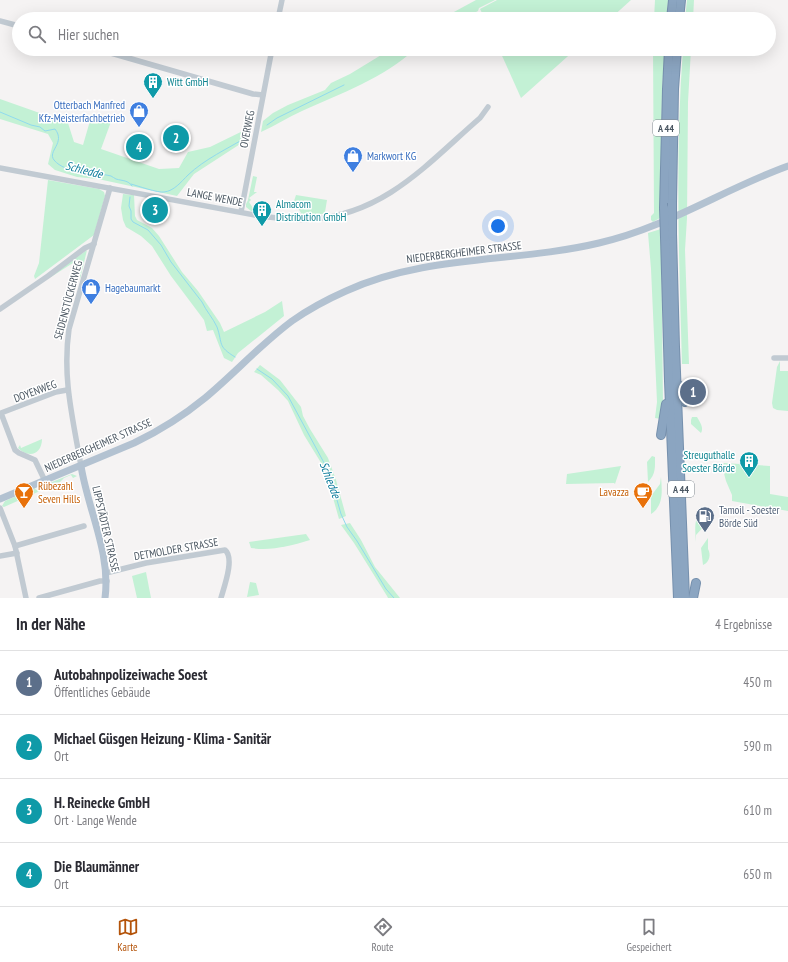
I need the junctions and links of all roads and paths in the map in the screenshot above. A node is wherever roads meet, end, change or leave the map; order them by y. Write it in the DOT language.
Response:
graph roads {
  1 [pos="282,0"];
  2 [pos="673,0"];
  3 [pos="681,0"];
  4 [pos="279,12"];
  5 [pos="672,12"];
  6 [pos="680,12"];
  7 [pos="0,21"];
  8 [pos="12,24"];
  9 [pos="121,56"];
  10 [pos="271,56"];
  11 [pos="669,56"];
  12 [pos="676,56"];
  13 [pos="263,95"];
  14 [pos="488,107"];
  15 [pos="788,166"];
  16 [pos="0,168"];
  17 [pos="110,188"];
  18 [pos="241,212"];
  19 [pos="669,236"];
  20 [pos="94,244"];
  21 [pos="0,309"];
  22 [pos="774,358"];
  23 [pos="788,358"];
  24 [pos="675,381"];
  25 [pos="67,390"];
  26 [pos="685,402"];
  27 [pos="661,434"];
  28 [pos="80,466"];
  29 [pos="45,481"];
  30 [pos="0,499"];
  31 [pos="0,508"];
  32 [pos="84,526"];
  33 [pos="15,546"];
  34 [pos="17,553"];
  35 [pos="0,556"];
  36 [pos="106,577"];
  37 [pos="696,583"];
  38 [pos="26,598"];
  39 [pos="39,598"];
  40 [pos="105,598"];
  41 [pos="221,598"];
  42 [pos="678,598"];
  43 [pos="685,598"];
  44 [pos="693,598"];
  1 -- 4 [label="street"];
  2 -- 5 [label="highway"];
  3 -- 6 [label="highway"];
  7 -- 8 [label="street"];
  9 -- 13 [label="street"];
  10 -- 13 [label="street, OVERWEG"];
  11 -- 19 [label="highway, A 44, bridge"];
  12 -- 19 [label="highway, A 44, bridge"];
  13 -- 18 [label="street, OVERWEG"];
  14 -- 18 [label="street, LANGE WENDE"];
  15 -- 28 [label="main road, NIEDERBERGHEIMER STRASSE"];
  16 -- 17 [label="street, LANGE WENDE"];
  17 -- 18 [label="street, LANGE WENDE"];
  17 -- 20 [label="street, SEIDENSTÜCKERWEG"];
  19 -- 24 [label="highway, A 44"];
  20 -- 21 [label="street"];
  20 -- 25 [label="street, SEIDENSTÜCKERWEG"];
  22 -- 23 [label="street"];
  24 -- 26 [label="highway"];
  24 -- 27 [label="highway"];
  24 -- 42 [label="highway, A 44"];
  24 -- 43 [label="highway, A 44"];
  25 -- 28 [label="street, SEIDENSTÜCKERWEG"];
  25 -- 29 [label="street, DOYENWEG"];
  28 -- 29 [label="main road, NIEDERBERGHEIMER STRASSE"];
  28 -- 36 [label="main road, LIPPSTÄDTER STRASSE"];
  29 -- 30 [label="main road, NIEDERBERGHEIMER STRASSE"];
  31 -- 33 [label="street"];
  32 -- 33 [label="street"];
  33 -- 34 [label="street"];
  34 -- 35 [label="street"];
  34 -- 38 [label="street"];
  36 -- 39 [label="street, DETMOLDER STRASSE"];
  36 -- 40 [label="main road, LIPPSTÄDTER STRASSE"];
  36 -- 41 [label="street, DETMOLDER STRASSE"];
  37 -- 44 [label="highway"];
}
